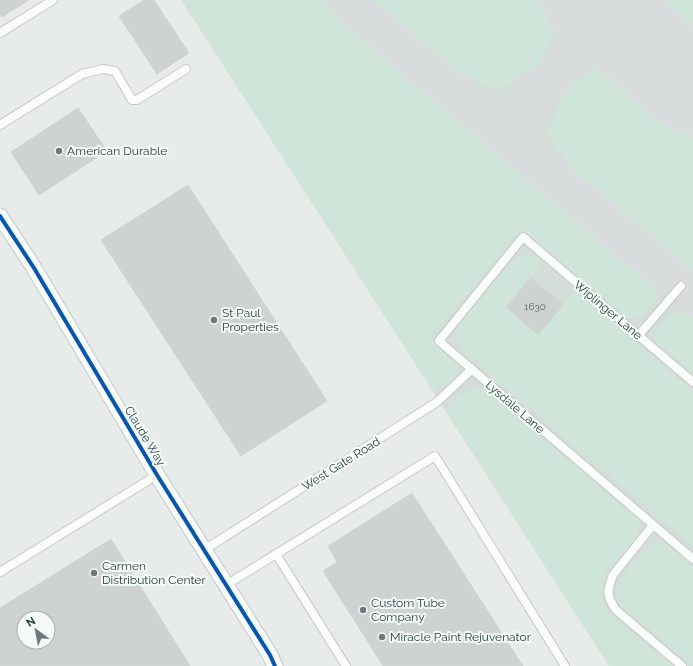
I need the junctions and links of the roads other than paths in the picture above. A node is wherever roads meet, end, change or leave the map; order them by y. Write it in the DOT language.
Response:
graph roads {
  1 [pos="53,0"];
  2 [pos="0,33"];
  3 [pos="186,69"];
  4 [pos="0,125"];
  5 [pos="0,216"];
  6 [pos="523,237"];
  7 [pos="681,286"];
  8 [pos="638,336"];
  9 [pos="472,369"];
  10 [pos="693,382"];
  11 [pos="157,475"];
  12 [pos="654,525"];
  13 [pos="204,550"];
  14 [pos="276,554"];
  15 [pos="693,559"];
  16 [pos="0,572"];
  17 [pos="226,585"];
  18 [pos="275,666"];
  19 [pos="346,666"];
  20 [pos="565,666"];
  21 [pos="682,666"];
  1 -- 2 [label="lane"];
  3 -- 4 [label="lane"];
  5 -- 11 [label="street, Claude Way"];
  6 -- 8 [label="lane, Wiplinger Lane"];
  6 -- 9 [label="lane, Lysdale Lane"];
  7 -- 8 [label="lane"];
  8 -- 10 [label="lane, Wiplinger Lane"];
  9 -- 12 [label="lane, Lysdale Lane"];
  9 -- 13 [label="lane, West Gate Road"];
  11 -- 13 [label="street, Claude Way"];
  11 -- 16 [label="lane"];
  12 -- 15 [label="lane, Lysdale Lane"];
  12 -- 21 [label="lane"];
  13 -- 17 [label="street, Claude Way"];
  14 -- 17 [label="lane"];
  14 -- 19 [label="lane"];
  14 -- 20 [label="lane"];
  17 -- 18 [label="street, Claude Way"];
}
